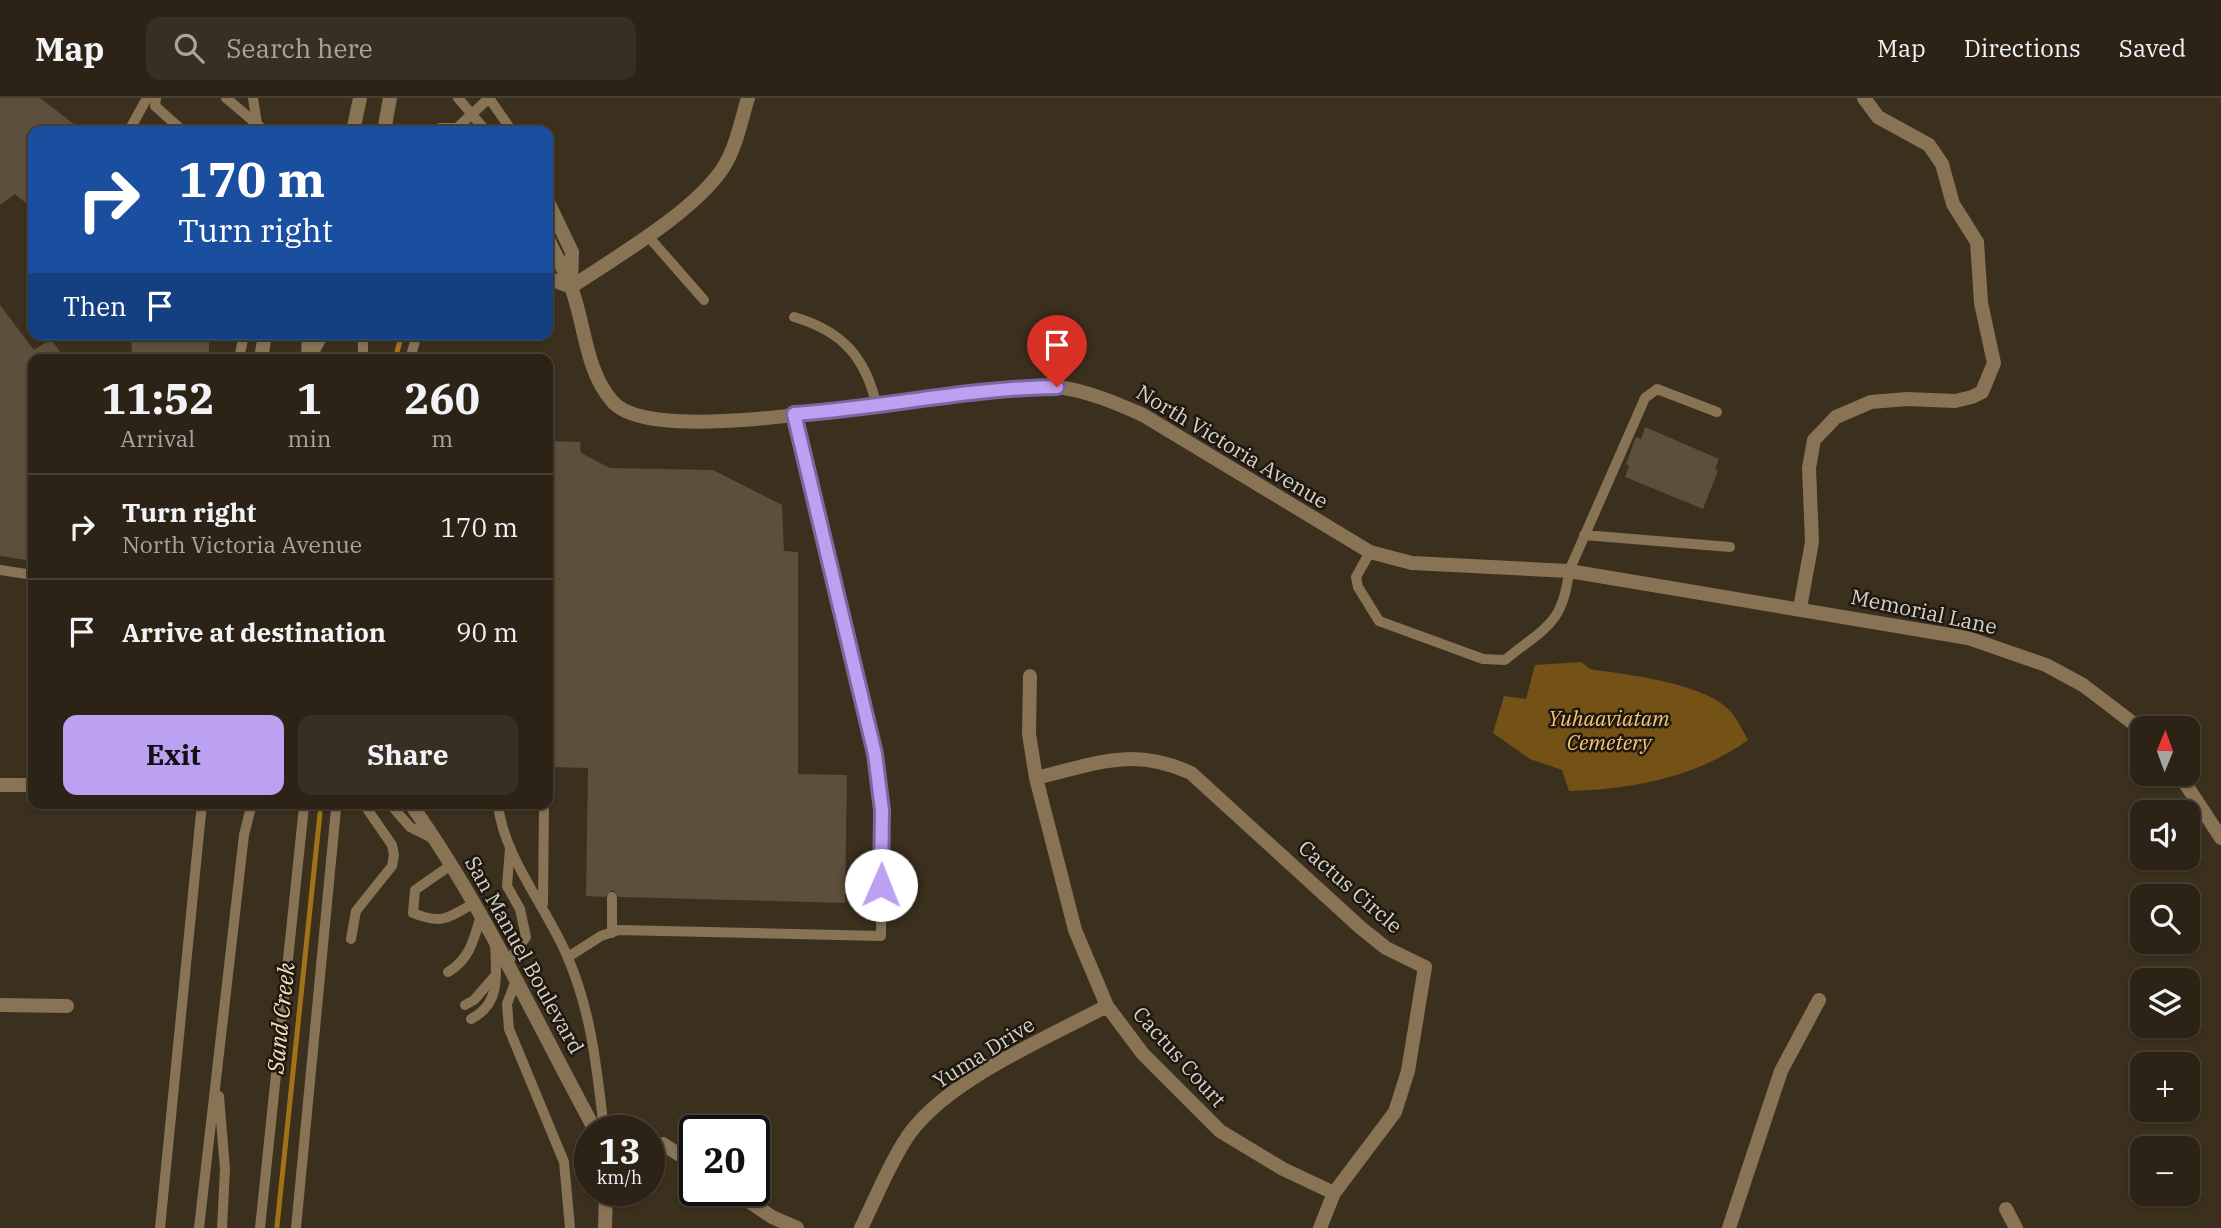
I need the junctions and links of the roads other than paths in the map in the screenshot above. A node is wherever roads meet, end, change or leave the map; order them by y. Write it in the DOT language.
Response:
graph roads {
  1 [pos="147,98"];
  2 [pos="156,98"];
  3 [pos="226,98"];
  4 [pos="253,98"];
  5 [pos="398,98"];
  6 [pos="458,98"];
  7 [pos="489,98"];
  8 [pos="748,98"];
  9 [pos="1864,98"];
  10 [pos="357,100"];
  11 [pos="389,104"];
  12 [pos="472,114"];
  13 [pos="132,126"];
  14 [pos="177,126"];
  15 [pos="254,126"];
  16 [pos="257,126"];
  17 [pos="354,126"];
  18 [pos="385,126"];
  19 [pos="462,126"];
  20 [pos="482,126"];
  21 [pos="509,126"];
  22 [pos="553,213"];
  23 [pos="647,235"];
  24 [pos="553,249"];
  25 [pos="553,280"];
  26 [pos="571,287"];
  27 [pos="704,300"];
  28 [pos="794,317"];
  29 [pos="877,407"];
  30 [pos="1717,412"];
  31 [pos="794,414"];
  32 [pos="1584,535"];
  33 [pos="1730,547"];
  34 [pos="1370,552"];
  35 [pos="0,570"];
  36 [pos="1569,570"];
  37 [pos="28,574"];
  38 [pos="1800,608"];
  39 [pos="1030,676"];
  40 [pos="2130,721"];
  41 [pos="1037,778"];
  42 [pos="0,785"];
  43 [pos="28,785"];
  44 [pos="2187,786"];
  45 [pos="201,809"];
  46 [pos="204,809"];
  47 [pos="250,809"];
  48 [pos="306,809"];
  49 [pos="335,809"];
  50 [pos="367,809"];
  51 [pos="394,809"];
  52 [pos="414,809"];
  53 [pos="499,809"];
  54 [pos="544,809"];
  55 [pos="199,816"];
  56 [pos="2221,838"];
  57 [pos="436,840"];
  58 [pos="510,846"];
  59 [pos="451,865"];
  60 [pos="612,897"];
  61 [pos="542,905"];
  62 [pos="477,909"];
  63 [pos="612,933"];
  64 [pos="351,939"];
  65 [pos="495,939"];
  66 [pos="568,957"];
  67 [pos="507,963"];
  68 [pos="448,972"];
  69 [pos="496,975"];
  70 [pos="515,983"];
  71 [pos="1819,999"];
  72 [pos="0,1005"];
  73 [pos="465,1005"];
  74 [pos="67,1006"];
  75 [pos="1107,1006"];
  76 [pos="471,1020"];
  77 [pos="217,1075"];
  78 [pos="587,1115"];
  79 [pos="602,1115"];
  80 [pos="1334,1193"];
  81 [pos="606,1206"];
  82 [pos="750,1206"];
  83 [pos="2006,1209"];
  84 [pos="769,1222"];
  85 [pos="160,1228"];
  86 [pos="199,1228"];
  87 [pos="222,1228"];
  88 [pos="260,1228"];
  89 [pos="296,1228"];
  90 [pos="570,1228"];
  91 [pos="605,1228"];
  92 [pos="797,1228"];
  93 [pos="861,1228"];
  94 [pos="1320,1228"];
  95 [pos="1729,1228"];
  96 [pos="2016,1228"];
  1 -- 13 [label="lane"];
  2 -- 14 [label="lane"];
  3 -- 15 [label="lane"];
  4 -- 16 [label="lane"];
  5 -- 11 [label="lane"];
  6 -- 12 [label="lane"];
  7 -- 12 [label="lane"];
  7 -- 21 [label="lane"];
  8 -- 23 [label="street"];
  9 -- 38 [label="street"];
  10 -- 17 [label="street"];
  11 -- 18 [label="street"];
  12 -- 19 [label="lane"];
  12 -- 20 [label="lane"];
  22 -- 26 [label="street"];
  23 -- 26 [label="street"];
  23 -- 27 [label="lane"];
  24 -- 26 [label="street"];
  25 -- 26 [label="street"];
  26 -- 31 [label="street, North Victoria Avenue"];
  28 -- 29 [label="lane"];
  29 -- 31 [label="street, North Victoria Avenue"];
  29 -- 34 [label="street, North Victoria Avenue"];
  30 -- 32 [label="lane"];
  31 -- 63 [label="lane"];
  32 -- 33 [label="lane"];
  32 -- 36 [label="lane"];
  34 -- 36 [label="street, North Victoria Avenue"];
  34 -- 36 [label="lane"];
  35 -- 37 [label="lane"];
  36 -- 38 [label="street, North Victoria Avenue"];
  38 -- 40 [label="street, Memorial Lane"];
  39 -- 41 [label="street, Cactus Court"];
  41 -- 75 [label="street, Cactus Court"];
  41 -- 80 [label="street, Cactus Circle"];
  42 -- 43 [label="street"];
  44 -- 56 [label="street"];
  45 -- 55 [label="lane"];
  46 -- 55 [label="lane"];
  47 -- 77 [label="lane"];
  48 -- 88 [label="lane"];
  49 -- 89 [label="lane"];
  50 -- 64 [label="lane"];
  51 -- 57 [label="lane"];
  52 -- 57 [label="street, San Manuel Boulevard"];
  53 -- 58 [label="lane"];
  54 -- 61 [label="lane"];
  55 -- 85 [label="lane"];
  57 -- 59 [label="street, San Manuel Boulevard"];
  58 -- 61 [label="lane"];
  58 -- 67 [label="lane"];
  59 -- 62 [label="street, San Manuel Boulevard"];
  59 -- 62 [label="lane"];
  60 -- 63 [label="lane"];
  61 -- 66 [label="lane"];
  62 -- 65 [label="street, San Manuel Boulevard"];
  62 -- 68 [label="lane"];
  63 -- 66 [label="lane"];
  65 -- 67 [label="street, San Manuel Boulevard"];
  65 -- 69 [label="lane"];
  66 -- 79 [label="lane"];
  67 -- 70 [label="street, San Manuel Boulevard"];
  69 -- 73 [label="lane"];
  69 -- 76 [label="lane"];
  70 -- 78 [label="street, San Manuel Boulevard"];
  70 -- 90 [label="lane"];
  71 -- 95 [label="street"];
  72 -- 74 [label="street"];
  75 -- 80 [label="street, Cactus Court"];
  75 -- 93 [label="street, Yuma Drive"];
  77 -- 86 [label="lane"];
  77 -- 87 [label="lane"];
  80 -- 94 [label="street, Cactus Circle"];
  81 -- 91 [label="street"];
  82 -- 84 [label="street"];
  83 -- 96 [label="street"];
  84 -- 92 [label="street"];
}
